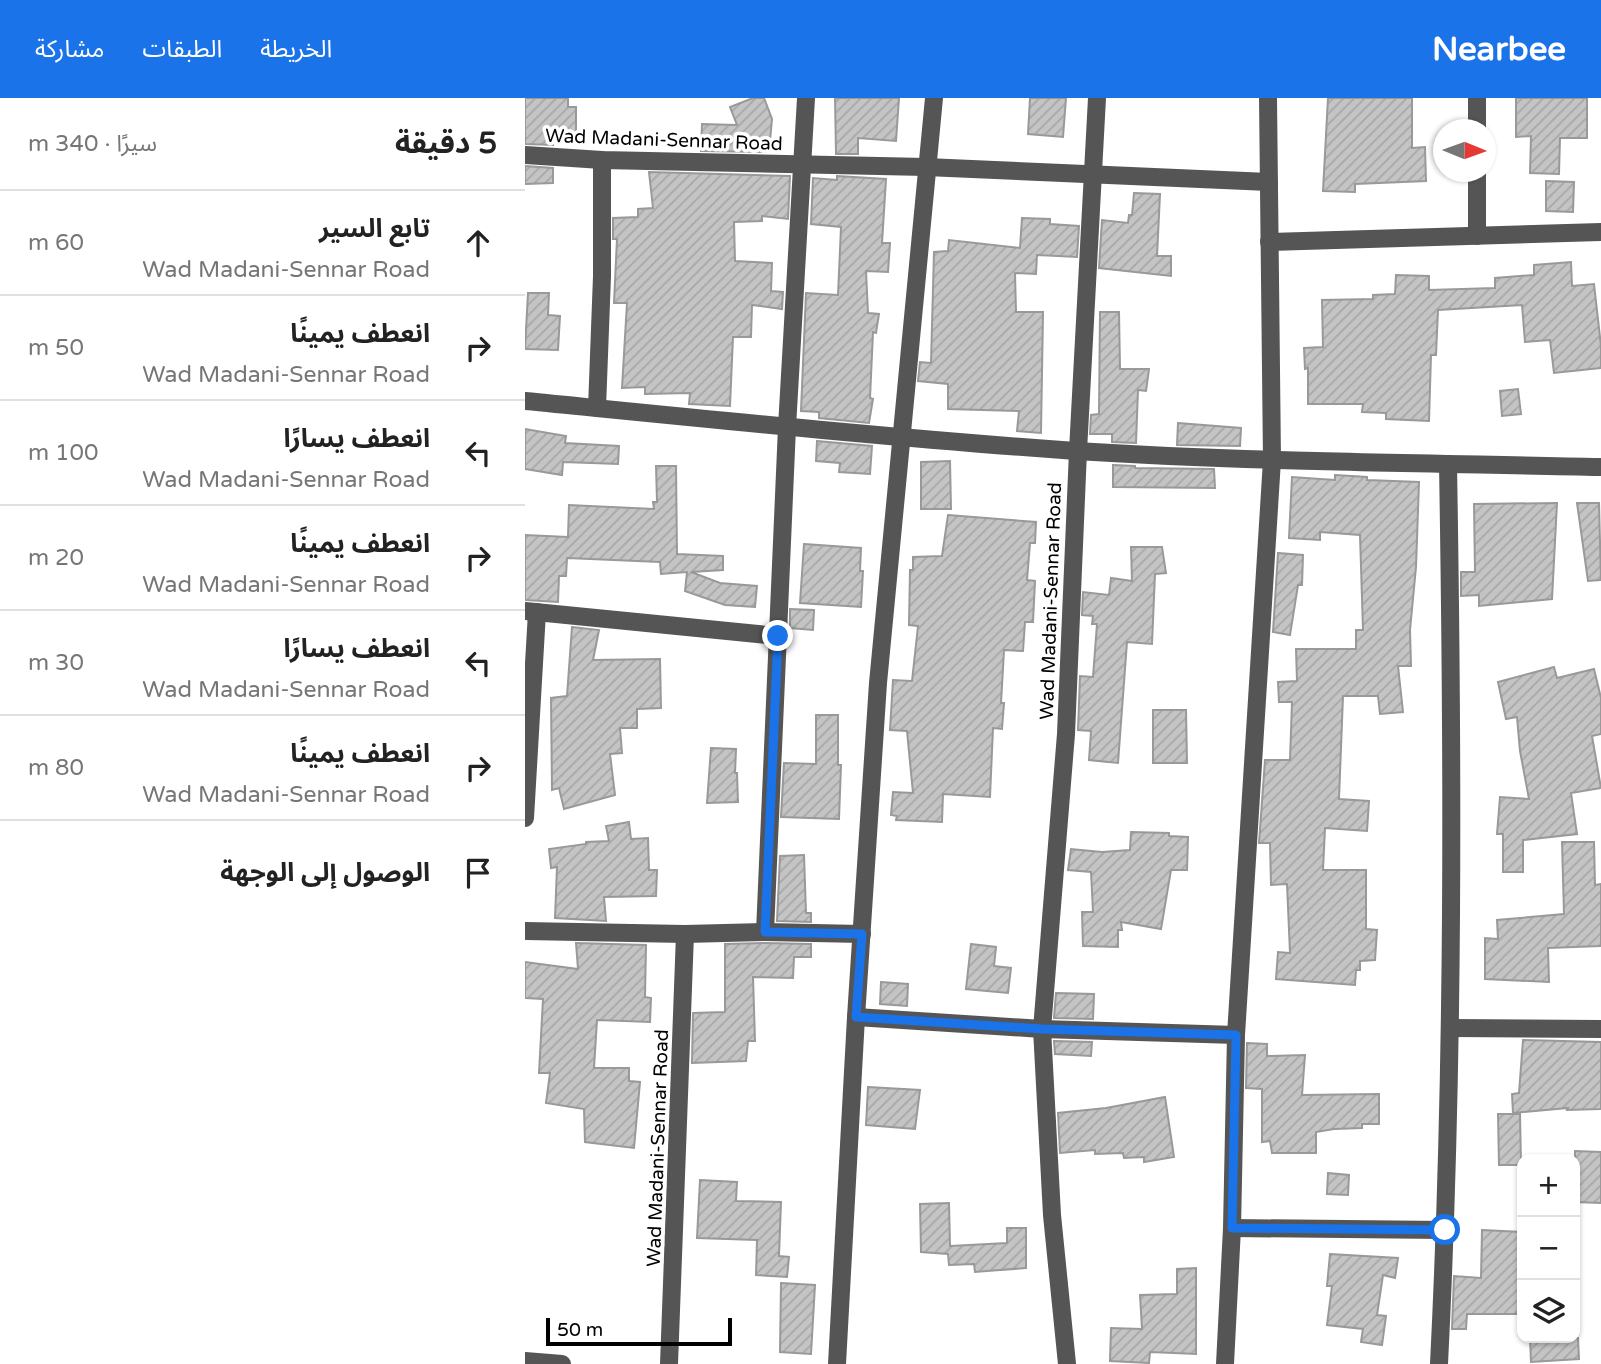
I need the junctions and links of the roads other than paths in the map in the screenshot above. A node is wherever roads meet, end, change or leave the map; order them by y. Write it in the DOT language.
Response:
graph roads {
  1 [pos="806,98"];
  2 [pos="933,98"];
  3 [pos="1097,98"];
  4 [pos="1268,98"];
  5 [pos="1477,98"];
  6 [pos="1477,119"];
  7 [pos="525,155"];
  8 [pos="602,160"];
  9 [pos="802,164"];
  10 [pos="926,167"];
  11 [pos="1093,174"];
  12 [pos="1269,182"];
  13 [pos="1477,182"];
  14 [pos="1601,232"];
  15 [pos="1477,236"];
  16 [pos="1269,242"];
  17 [pos="525,401"];
  18 [pos="597,408"];
  19 [pos="787,426"];
  20 [pos="902,438"];
  21 [pos="1078,451"];
  22 [pos="1272,460"];
  23 [pos="1448,464"];
  24 [pos="1601,467"];
  25 [pos="531,611"];
  26 [pos="778,636"];
  27 [pos="526,779"];
  28 [pos="525,818"];
  29 [pos="525,931"];
  30 [pos="765,932"];
  31 [pos="685,934"];
  32 [pos="862,934"];
  33 [pos="856,1017"];
  34 [pos="1450,1028"];
  35 [pos="1601,1028"];
  36 [pos="1042,1029"];
  37 [pos="1236,1035"];
  38 [pos="1232,1228"];
  39 [pos="1445,1230"];
  40 [pos="525,1361"];
  41 [pos="562,1364"];
  42 [pos="669,1364"];
  43 [pos="837,1364"];
  44 [pos="1067,1364"];
  45 [pos="1225,1364"];
  46 [pos="1439,1364"];
  1 -- 9 [label="street, Wad Madani-Sennar Road"];
  2 -- 10 [label="street"];
  3 -- 11 [label="street, Wad Madani-Sennar Road"];
  4 -- 12 [label="street"];
  5 -- 6 [label="street"];
  7 -- 8 [label="street, Wad Madani-Sennar Road"];
  8 -- 9 [label="street, Wad Madani-Sennar Road"];
  8 -- 18 [label="street"];
  9 -- 10 [label="street, Wad Madani-Sennar Road"];
  9 -- 19 [label="street, Wad Madani-Sennar Road"];
  10 -- 11 [label="street, Wad Madani-Sennar Road"];
  10 -- 20 [label="street"];
  11 -- 12 [label="street, Wad Madani-Sennar Road"];
  11 -- 21 [label="street, Wad Madani-Sennar Road"];
  12 -- 16 [label="street"];
  13 -- 15 [label="street"];
  14 -- 15 [label="street"];
  15 -- 16 [label="street"];
  16 -- 22 [label="street"];
  17 -- 18 [label="street"];
  18 -- 19 [label="street"];
  19 -- 20 [label="street"];
  19 -- 26 [label="street, Wad Madani-Sennar Road"];
  20 -- 21 [label="street"];
  20 -- 32 [label="street"];
  21 -- 22 [label="street"];
  21 -- 36 [label="street, Wad Madani-Sennar Road"];
  22 -- 23 [label="street"];
  22 -- 37 [label="street"];
  23 -- 24 [label="street"];
  23 -- 34 [label="street"];
  25 -- 26 [label="street"];
  25 -- 27 [label="street"];
  26 -- 30 [label="street, Wad Madani-Sennar Road"];
  27 -- 28 [label="street"];
  29 -- 31 [label="street"];
  30 -- 31 [label="street"];
  30 -- 32 [label="street"];
  31 -- 42 [label="street, Wad Madani-Sennar Road"];
  32 -- 33 [label="street"];
  33 -- 36 [label="street"];
  33 -- 43 [label="street"];
  34 -- 35 [label="street"];
  34 -- 39 [label="street"];
  36 -- 37 [label="street"];
  36 -- 44 [label="street, Wad Madani-Sennar Road"];
  37 -- 38 [label="street"];
  38 -- 39 [label="street"];
  38 -- 45 [label="street"];
  39 -- 46 [label="street"];
  40 -- 41 [label="street"];
}
